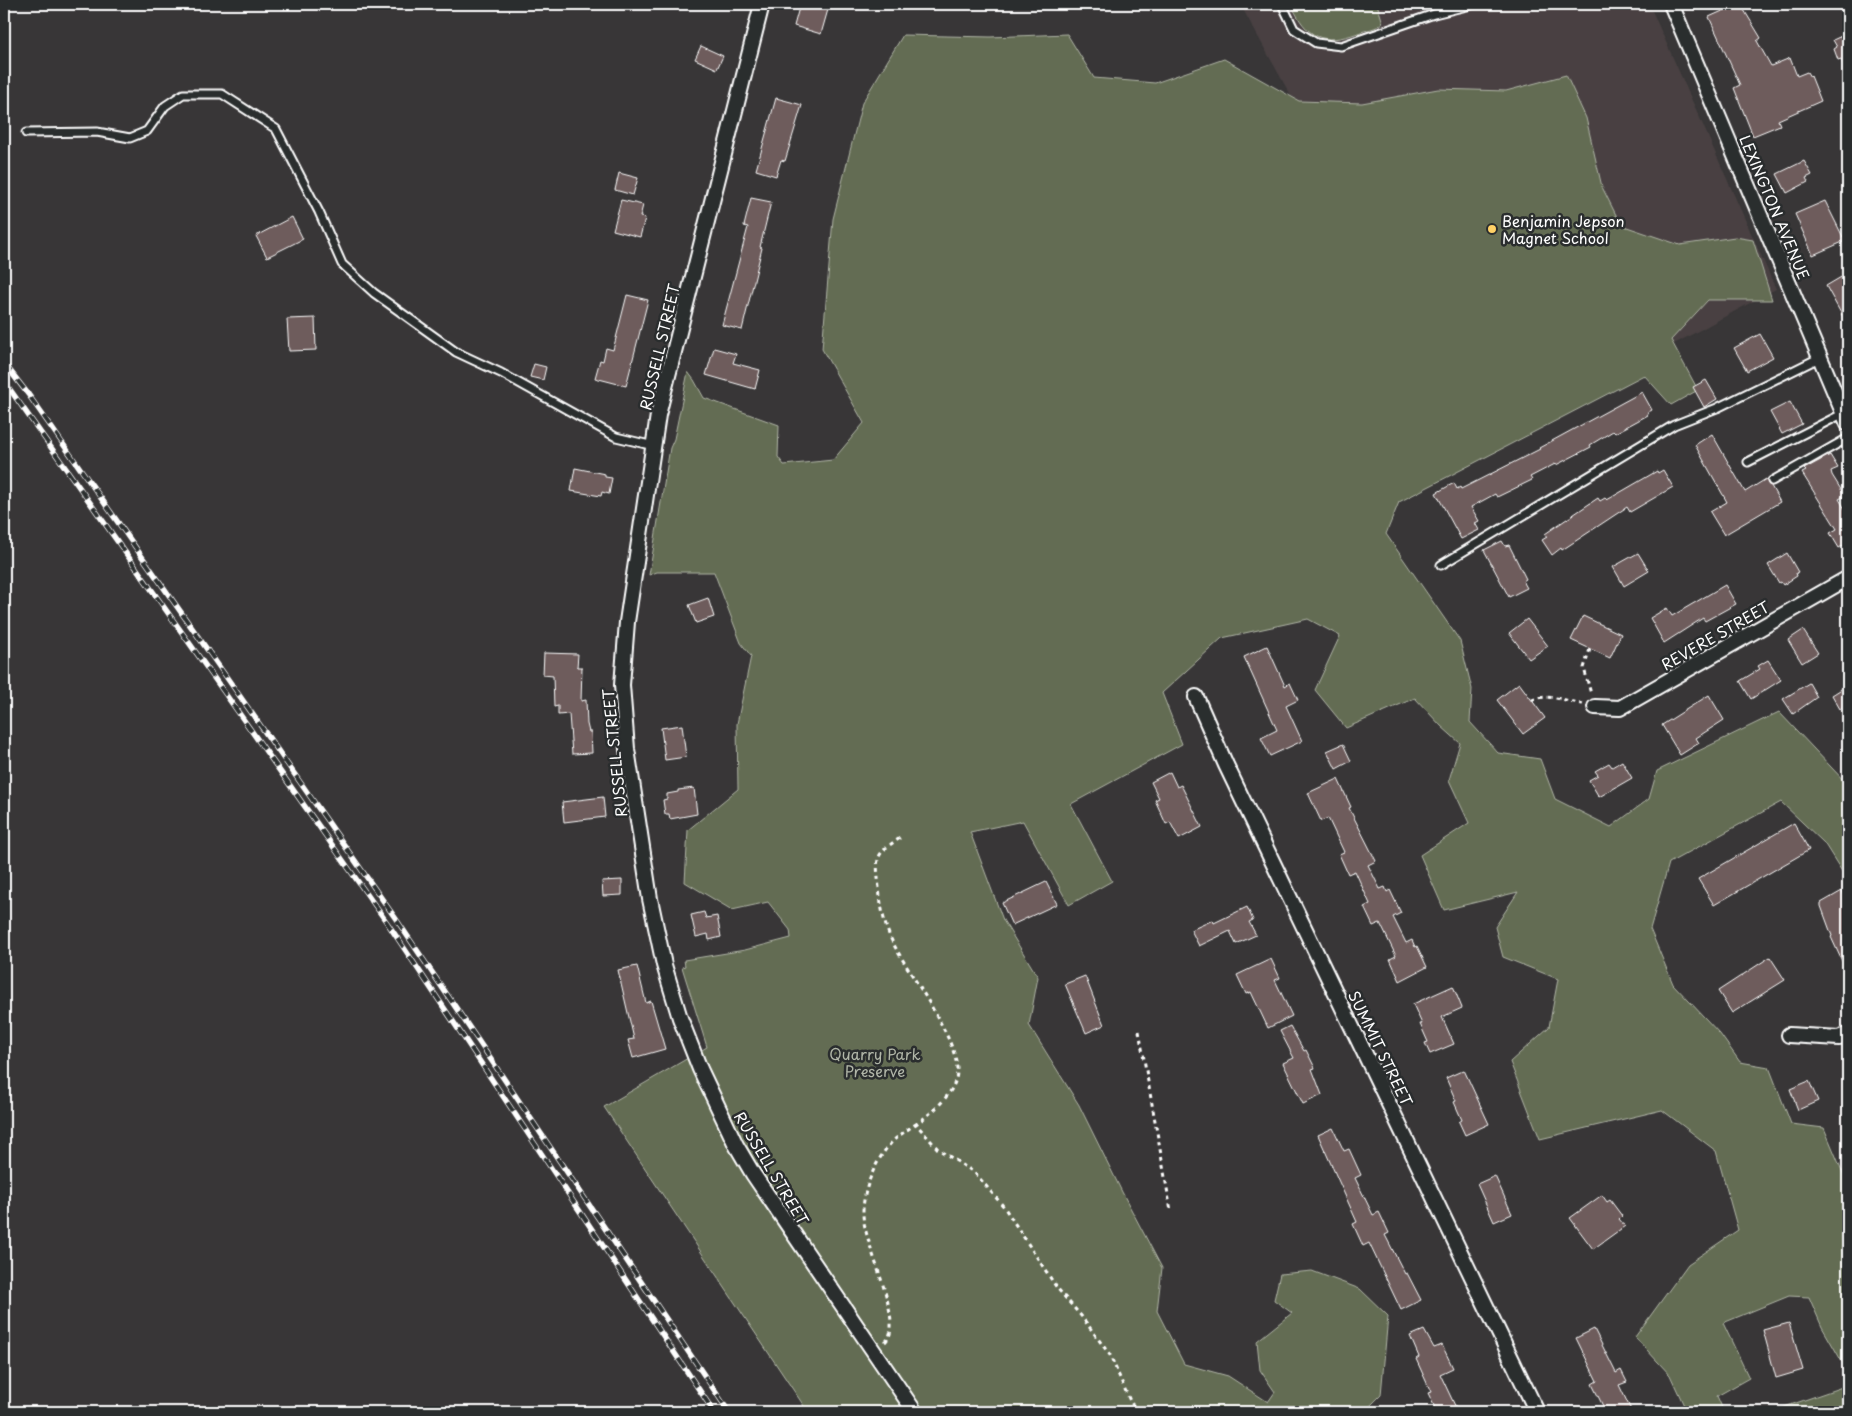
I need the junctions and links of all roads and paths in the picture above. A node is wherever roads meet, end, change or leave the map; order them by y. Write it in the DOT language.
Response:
graph roads {
  1 [pos="762,4"];
  2 [pos="1282,4"];
  3 [pos="1475,4"];
  4 [pos="1671,4"];
  5 [pos="26,133"];
  6 [pos="1821,357"];
  7 [pos="1846,419"];
  8 [pos="1848,438"];
  9 [pos="654,446"];
  10 [pos="1748,462"];
  11 [pos="1772,481"];
  12 [pos="1441,565"];
  13 [pos="1848,578"];
  14 [pos="1590,649"];
  15 [pos="1196,697"];
  16 [pos="1532,700"];
  17 [pos="1595,707"];
  18 [pos="900,838"];
  19 [pos="1139,1031"];
  20 [pos="1848,1034"];
  21 [pos="1789,1035"];
  22 [pos="916,1124"];
  23 [pos="1172,1210"];
  24 [pos="873,1351"];
  25 [pos="915,1412"];
  26 [pos="1144,1412"];
  27 [pos="1537,1412"];
  1 -- 9 [label="street, RUSSELL STREET"];
  2 -- 3 [label="lane"];
  4 -- 6 [label="street, LEXINGTON AVENUE"];
  5 -- 9 [label="lane"];
  6 -- 7 [label="street, LEXINGTON AVENUE"];
  6 -- 12 [label="lane"];
  7 -- 10 [label="lane"];
  8 -- 11 [label="lane"];
  9 -- 24 [label="street, RUSSELL STREET"];
  13 -- 17 [label="street, REVERE STREET"];
  14 -- 17 [label="path"];
  15 -- 27 [label="street, SUMMIT STREET"];
  16 -- 17 [label="path"];
  18 -- 22 [label="path"];
  19 -- 23 [label="path"];
  20 -- 21 [label="street"];
  22 -- 24 [label="path"];
  22 -- 26 [label="path"];
  24 -- 25 [label="street, RUSSELL STREET"];
}
